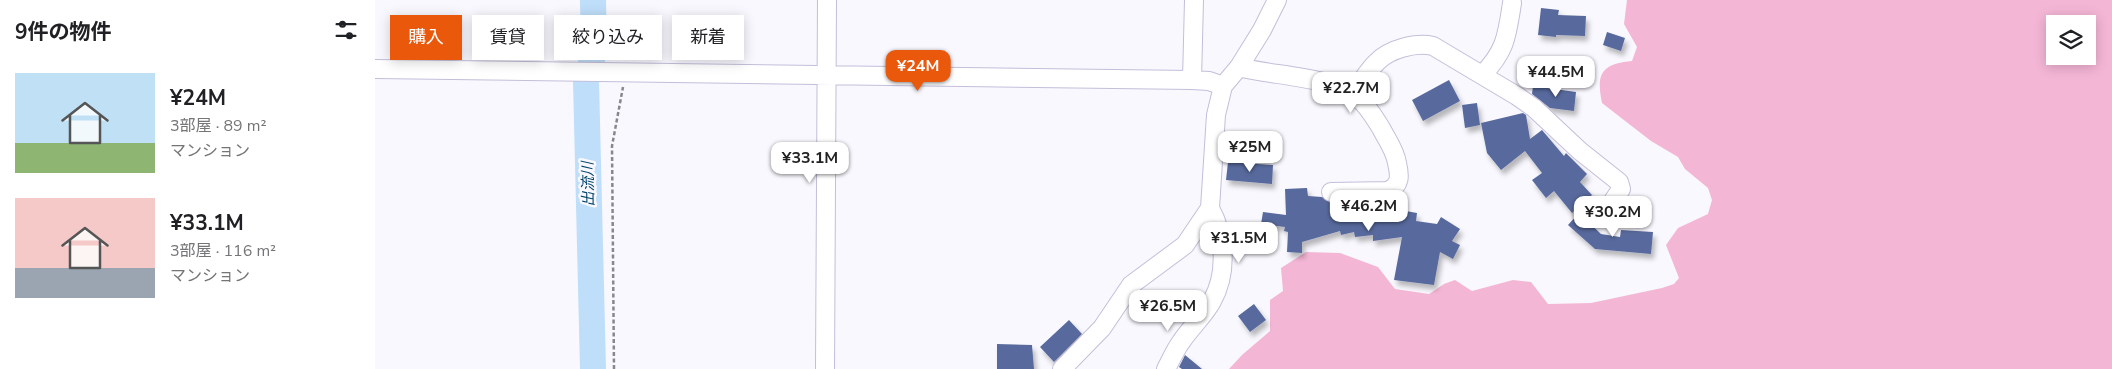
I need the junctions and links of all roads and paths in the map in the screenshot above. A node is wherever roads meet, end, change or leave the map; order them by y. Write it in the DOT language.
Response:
graph roads {
  1 [pos="827,0"];
  2 [pos="1194,0"];
  3 [pos="1277,0"];
  4 [pos="1512,3"];
  5 [pos="1239,67"];
  6 [pos="375,69"];
  7 [pos="621,73"];
  8 [pos="826,74"];
  9 [pos="1482,75"];
  10 [pos="1192,80"];
  11 [pos="1223,86"];
  12 [pos="1352,94"];
  13 [pos="1331,192"];
  14 [pos="1210,208"];
  15 [pos="1607,210"];
  16 [pos="613,369"];
  17 [pos="825,369"];
  18 [pos="1062,369"];
  19 [pos="1166,369"];
  1 -- 8 [label="street"];
  2 -- 10 [label="street"];
  3 -- 5 [label="street"];
  4 -- 9 [label="street"];
  5 -- 11 [label="street"];
  5 -- 12 [label="street"];
  6 -- 7 [label="street"];
  7 -- 8 [label="street"];
  7 -- 16 [label="path"];
  8 -- 10 [label="street"];
  8 -- 17 [label="street"];
  9 -- 12 [label="street"];
  9 -- 15 [label="street"];
  10 -- 11 [label="street"];
  11 -- 14 [label="street"];
  12 -- 13 [label="street"];
  14 -- 18 [label="street"];
  14 -- 19 [label="street"];
}
